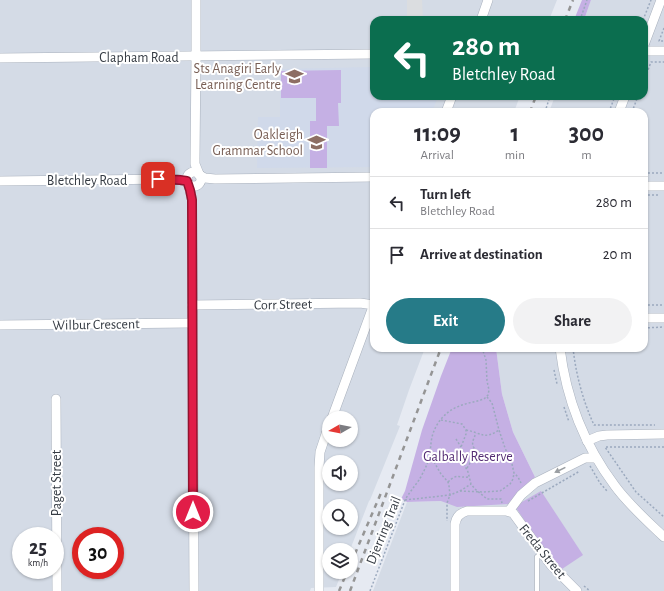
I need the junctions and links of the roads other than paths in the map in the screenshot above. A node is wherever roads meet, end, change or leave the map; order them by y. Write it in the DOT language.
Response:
graph roads {
  1 [pos="196,0"];
  2 [pos="488,0"];
  3 [pos="661,0"];
  4 [pos="482,16"];
  5 [pos="648,34"];
  6 [pos="648,51"];
  7 [pos="664,51"];
  8 [pos="370,54"];
  9 [pos="196,56"];
  10 [pos="0,58"];
  11 [pos="370,177"];
  12 [pos="194,178"];
  13 [pos="0,181"];
  14 [pos="648,186"];
  15 [pos="664,186"];
  16 [pos="192,305"];
  17 [pos="370,305"];
  18 [pos="370,316"];
  19 [pos="648,318"];
  20 [pos="664,318"];
  21 [pos="192,323"];
  22 [pos="0,325"];
  23 [pos="561,352"];
  24 [pos="56,399"];
  25 [pos="335,411"];
  26 [pos="664,434"];
  27 [pos="587,441"];
  28 [pos="322,446"];
  29 [pos="596,458"];
  30 [pos="509,511"];
  31 [pos="664,537"];
  32 [pos="542,553"];
  33 [pos="57,591"];
  34 [pos="194,591"];
  35 [pos="319,591"];
  36 [pos="455,591"];
  37 [pos="537,591"];
  38 [pos="577,591"];
  1 -- 9 [label="street"];
  2 -- 4 [label="street"];
  3 -- 5 [label="street"];
  6 -- 7 [label="street"];
  8 -- 9 [label="street, Clapham Road"];
  9 -- 10 [label="street, Clapham Road"];
  9 -- 12 [label="street"];
  11 -- 12 [label="street, Bletchley Road"];
  12 -- 13 [label="street, Bletchley Road"];
  12 -- 16 [label="street"];
  14 -- 15 [label="street"];
  16 -- 17 [label="street, Corr Street"];
  16 -- 21 [label="street"];
  18 -- 25 [label="street"];
  19 -- 20 [label="street"];
  21 -- 22 [label="street, Wilbur Crescent"];
  21 -- 34 [label="street"];
  23 -- 27 [label="street"];
  24 -- 33 [label="street, Paget Street"];
  26 -- 27 [label="street"];
  27 -- 29 [label="street"];
  28 -- 35 [label="street"];
  29 -- 30 [label="street, one-way"];
  29 -- 31 [label="street"];
  30 -- 32 [label="street, Freda Street"];
  30 -- 36 [label="street"];
  32 -- 37 [label="lane"];
  32 -- 38 [label="street, Freda Street"];
}
